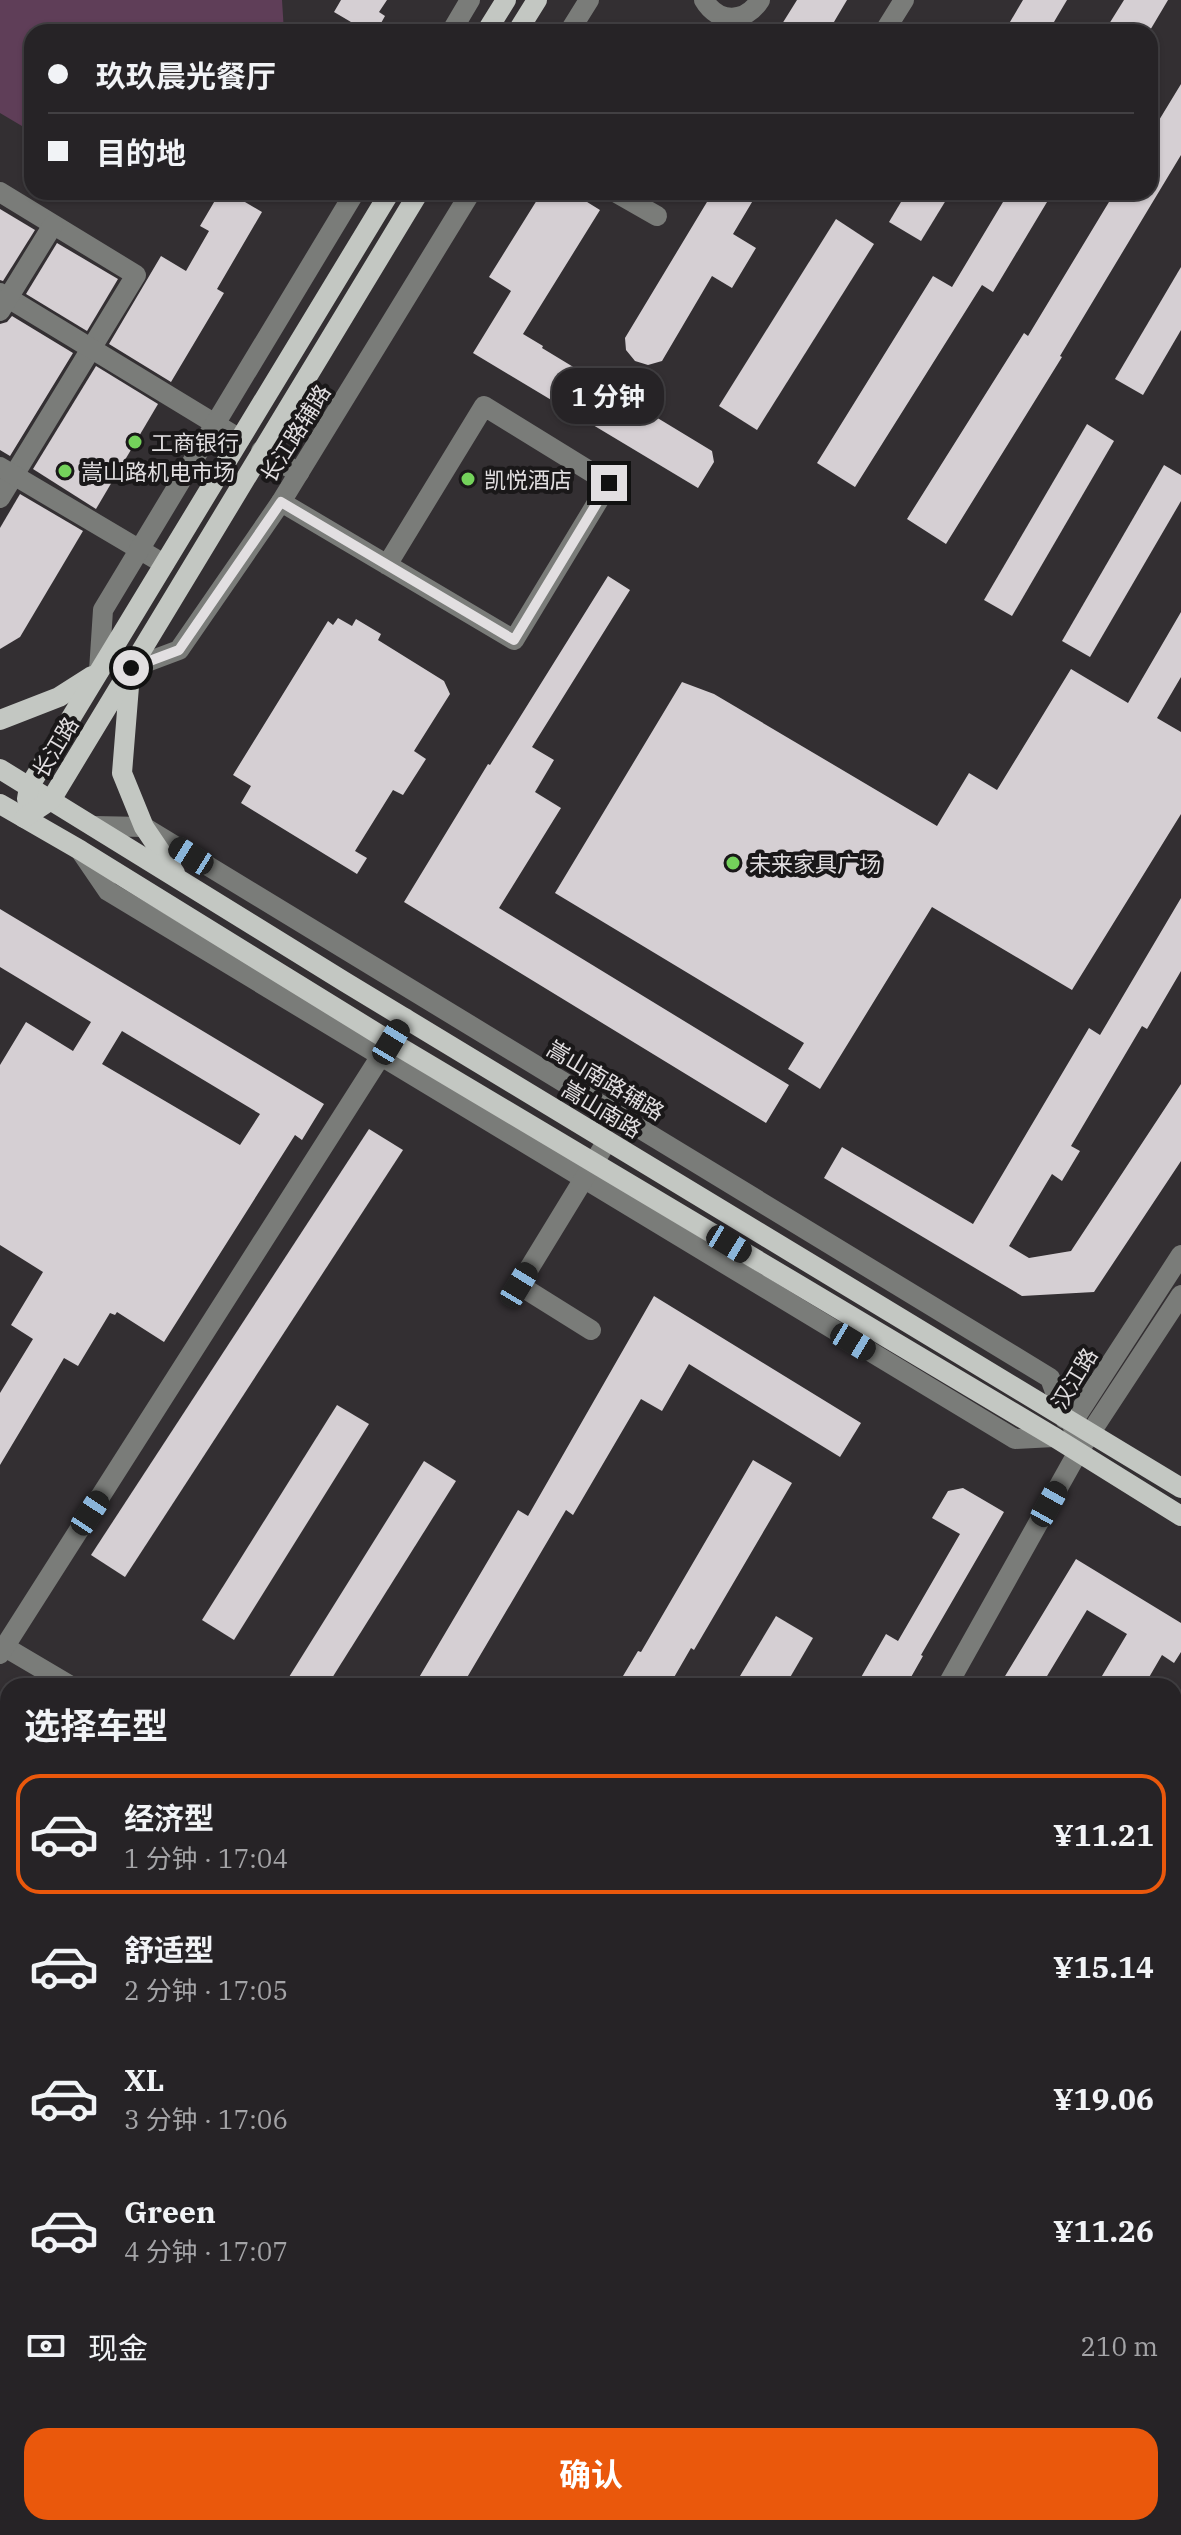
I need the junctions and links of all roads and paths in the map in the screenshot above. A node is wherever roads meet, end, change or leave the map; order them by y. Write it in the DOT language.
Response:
graph roads {
  1 [pos="470,0"];
  2 [pos="506,0"];
  3 [pos="537,0"];
  4 [pos="589,0"];
  5 [pos="704,0"];
  6 [pos="904,0"];
  7 [pos="760,1"];
  8 [pos="456,24"];
  9 [pos="491,24"];
  10 [pos="522,24"];
  11 [pos="574,24"];
  12 [pos="746,24"];
  13 [pos="889,24"];
  14 [pos="0,192"];
  15 [pos="350,200"];
  16 [pos="385,200"];
  17 [pos="414,200"];
  18 [pos="466,200"];
  19 [pos="629,200"];
  20 [pos="657,216"];
  21 [pos="53,225"];
  22 [pos="3,301"];
  23 [pos="91,348"];
  24 [pos="215,424"];
  25 [pos="240,439"];
  26 [pos="261,451"];
  27 [pos="7,471"];
  28 [pos="299,473"];
  29 [pos="0,498"];
  30 [pos="281,502"];
  31 [pos="140,550"];
  32 [pos="164,564"];
  33 [pos="387,565"];
  34 [pos="131,668"];
  35 [pos="99,671"];
  36 [pos="0,720"];
  37 [pos="0,769"];
  38 [pos="29,787"];
  39 [pos="51,800"];
  40 [pos="0,804"];
  41 [pos="24,818"];
  42 [pos="93,826"];
  43 [pos="144,827"];
  44 [pos="179,879"];
  45 [pos="335,943"];
  46 [pos="345,982"];
  47 [pos="405,1018"];
  48 [pos="386,1050"];
  49 [pos="607,1141"];
  50 [pos="589,1172"];
  51 [pos="1181,1255"];
  52 [pos="1181,1295"];
  53 [pos="591,1330"];
  54 [pos="1068,1421"];
  55 [pos="1090,1434"];
  56 [pos="1078,1452"];
  57 [pos="1181,1488"];
  58 [pos="1181,1516"];
  59 [pos="2,1650"];
  60 [pos="56,1678"];
  61 [pos="951,1678"];
  1 -- 8 [label="street"];
  2 -- 9 [label="main road"];
  3 -- 10 [label="main road"];
  4 -- 11 [label="street"];
  5 -- 7 [label="street"];
  6 -- 13 [label="street"];
  7 -- 12 [label="street"];
  14 -- 21 [label="street"];
  15 -- 24 [label="street"];
  16 -- 25 [label="main road, 长江路"];
  17 -- 26 [label="main road, 长江路"];
  18 -- 28 [label="street, 长江路辅路"];
  19 -- 20 [label="street"];
  21 -- 22 [label="street"];
  21 -- 23 [label="street"];
  22 -- 23 [label="street"];
  23 -- 24 [label="street"];
  23 -- 27 [label="street"];
  24 -- 25 [label="street"];
  24 -- 31 [label="street"];
  25 -- 32 [label="main road, 长江路"];
  26 -- 28 [label="street"];
  26 -- 34 [label="main road, 长江路"];
  27 -- 29 [label="street"];
  27 -- 31 [label="street"];
  28 -- 30 [label="street, 长江路辅路"];
  30 -- 33 [label="street"];
  30 -- 34 [label="street, 长江路辅路"];
  31 -- 32 [label="street"];
  31 -- 35 [label="street"];
  32 -- 35 [label="main road, 长江路"];
  33 -- 33 [label="street"];
  34 -- 39 [label="main road, 长江路"];
  34 -- 43 [label="main road"];
  35 -- 36 [label="main road"];
  35 -- 38 [label="main road, 长江路"];
  37 -- 38 [label="main road, 嵩山南路"];
  38 -- 39 [label="main road, 嵩山南路"];
  38 -- 41 [label="main road, 长江路"];
  39 -- 41 [label="main road, 长江路"];
  39 -- 42 [label="main road, 嵩山南路"];
  40 -- 41 [label="main road"];
  41 -- 48 [label="main road"];
  42 -- 43 [label="street"];
  42 -- 44 [label="main road, 嵩山南路"];
  43 -- 44 [label="main road"];
  43 -- 45 [label="street, 嵩山南路辅路"];
  44 -- 46 [label="main road, 嵩山南路"];
  45 -- 46 [label="street"];
  45 -- 54 [label="street, 嵩山南路辅路"];
  46 -- 47 [label="main road, 嵩山南路"];
  47 -- 48 [label="street"];
  47 -- 49 [label="main road, 嵩山南路"];
  48 -- 50 [label="main road"];
  48 -- 59 [label="street"];
  49 -- 50 [label="street"];
  49 -- 54 [label="main road, 嵩山南路"];
  50 -- 53 [label="street"];
  50 -- 56 [label="main road"];
  51 -- 54 [label="street, 汉江路"];
  52 -- 55 [label="street, 汉江路"];
  54 -- 55 [label="main road, 嵩山南路"];
  54 -- 56 [label="street, 汉江路"];
  55 -- 56 [label="street, 汉江路"];
  55 -- 57 [label="main road, 嵩山南路"];
  56 -- 58 [label="main road"];
  56 -- 61 [label="street"];
  59 -- 60 [label="street"];
}
